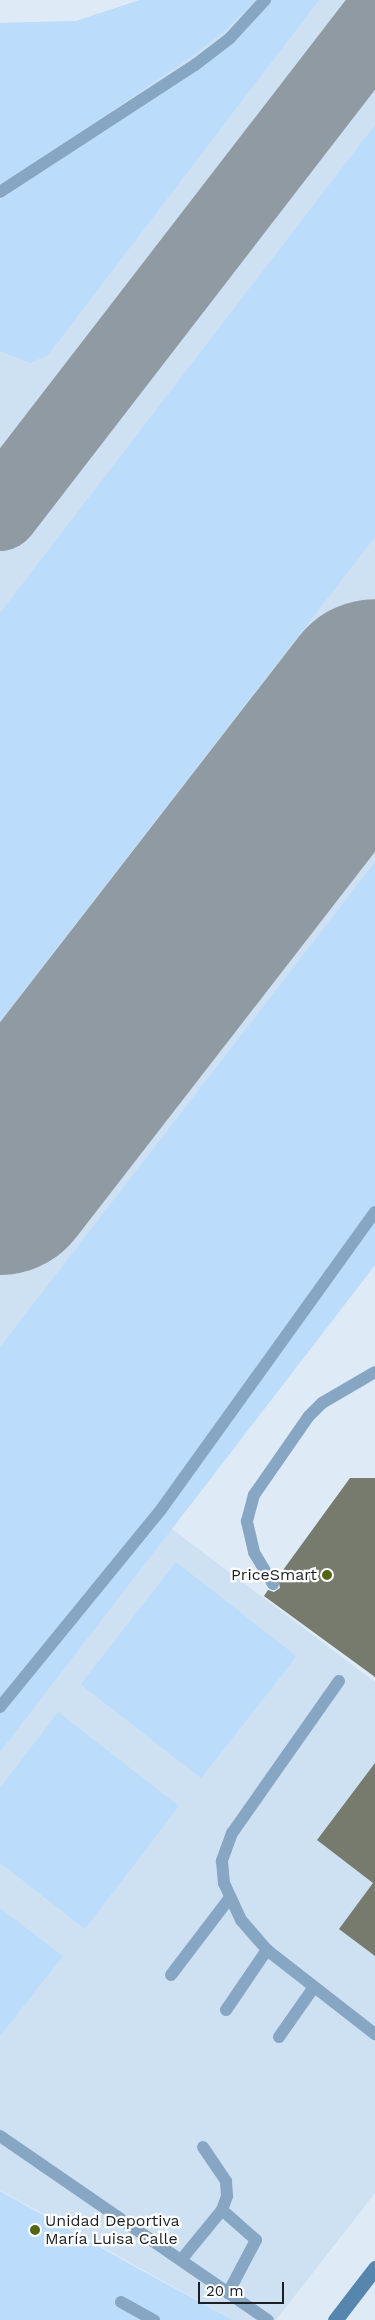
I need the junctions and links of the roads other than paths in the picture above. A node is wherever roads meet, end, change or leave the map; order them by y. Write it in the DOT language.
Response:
graph roads {
  1 [pos="265,0"];
  2 [pos="0,192"];
  3 [pos="375,1212"];
  4 [pos="375,1372"];
  5 [pos="273,1584"];
  6 [pos="339,1682"];
  7 [pos="0,1707"];
  8 [pos="229,1899"];
  9 [pos="267,1950"];
  10 [pos="171,1974"];
  11 [pos="314,1987"];
  12 [pos="226,2010"];
  13 [pos="375,2034"];
  14 [pos="279,2037"];
  15 [pos="0,2136"];
  16 [pos="203,2147"];
  17 [pos="222,2210"];
  18 [pos="181,2260"];
  19 [pos="375,2268"];
  20 [pos="228,2292"];
  21 [pos="121,2302"];
  22 [pos="154,2320"];
  23 [pos="268,2320"];
  24 [pos="335,2320"];
  1 -- 2 [label="lane"];
  3 -- 7 [label="lane"];
  4 -- 5 [label="lane"];
  6 -- 8 [label="lane"];
  8 -- 9 [label="lane"];
  8 -- 10 [label="lane"];
  9 -- 11 [label="lane"];
  9 -- 12 [label="lane"];
  11 -- 13 [label="lane"];
  11 -- 14 [label="lane"];
  15 -- 18 [label="lane"];
  16 -- 17 [label="lane"];
  17 -- 18 [label="lane"];
  17 -- 20 [label="lane"];
  18 -- 20 [label="lane"];
  19 -- 24 [label="main road"];
  20 -- 23 [label="lane"];
  21 -- 22 [label="lane"];
}
